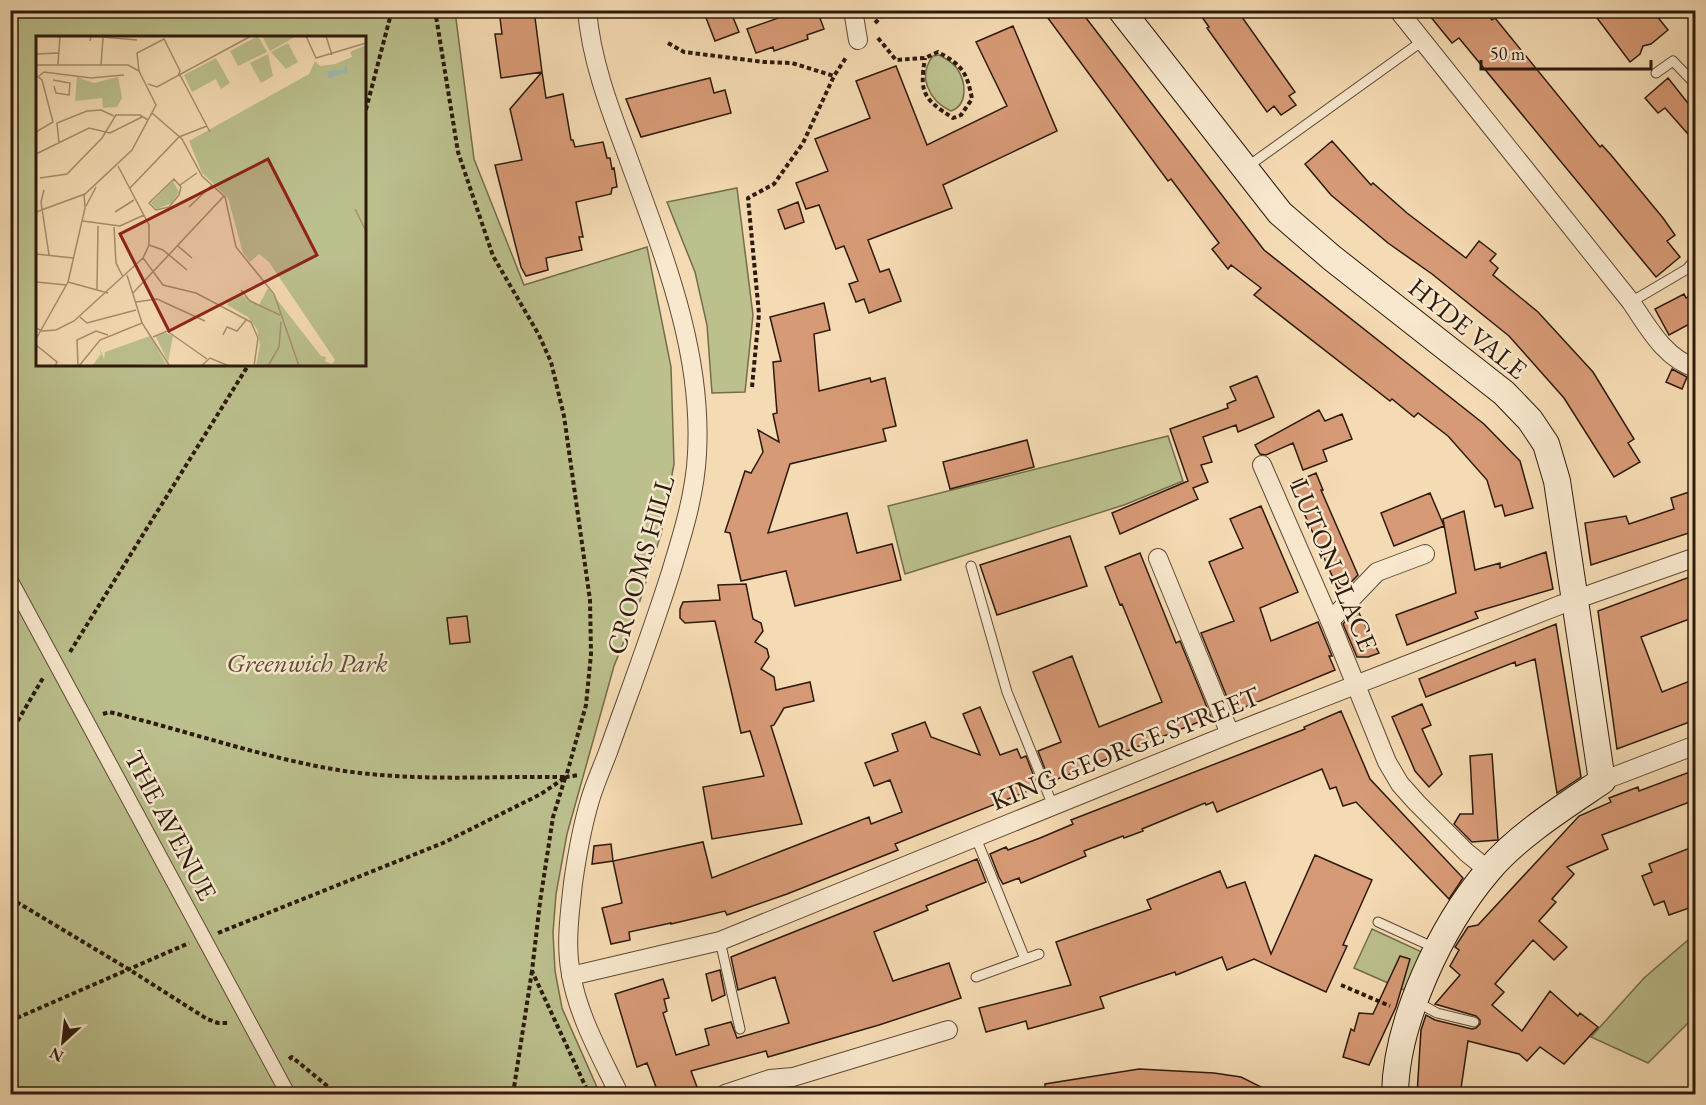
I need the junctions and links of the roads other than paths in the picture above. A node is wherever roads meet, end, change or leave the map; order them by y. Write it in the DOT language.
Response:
graph roads {
  1 [pos="587,10"];
  2 [pos="853,10"];
  3 [pos="1120,10"];
  4 [pos="1398,10"];
  5 [pos="864,34"];
  6 [pos="1421,42"];
  7 [pos="1656,73"];
  8 [pos="1695,85"];
  9 [pos="1245,169"];
  10 [pos="1695,258"];
  11 [pos="1631,302"];
  12 [pos="1695,368"];
  13 [pos="1262,465"];
  14 [pos="1425,554"];
  15 [pos="1695,557"];
  16 [pos="1158,558"];
  17 [pos="971,566"];
  18 [pos="10,579"];
  19 [pos="1575,600"];
  20 [pos="1330,621"];
  21 [pos="1356,686"];
  22 [pos="1230,734"];
  23 [pos="1695,745"];
  24 [pos="1602,781"];
  25 [pos="1053,806"];
  26 [pos="976,838"];
  27 [pos="1488,870"];
  28 [pos="1378,922"];
  29 [pos="720,941"];
  30 [pos="1437,948"];
  31 [pos="1039,954"];
  32 [pos="1025,959"];
  33 [pos="571,976"];
  34 [pos="976,977"];
  35 [pos="1406,1005"];
  36 [pos="1474,1022"];
  37 [pos="740,1029"];
  38 [pos="948,1030"];
  39 [pos="288,1095"];
  40 [pos="619,1095"];
  41 [pos="725,1095"];
  42 [pos="1395,1095"];
  1 -- 33 [label="street, CROOMS HILL"];
  2 -- 5 [label="street"];
  3 -- 9 [label="main road, HYDE VALE"];
  4 -- 6 [label="street"];
  6 -- 9 [label="lane"];
  6 -- 11 [label="street"];
  7 -- 8 [label="lane"];
  9 -- 19 [label="main road, HYDE VALE"];
  10 -- 11 [label="lane"];
  11 -- 12 [label="street"];
  13 -- 20 [label="street, LUTON PLACE"];
  14 -- 20 [label="street"];
  15 -- 19 [label="street, KING GEORGE STREET"];
  16 -- 22 [label="street"];
  17 -- 25 [label="lane"];
  18 -- 39 [label="street, THE AVENUE"];
  19 -- 21 [label="street, KING GEORGE STREET"];
  19 -- 24 [label="main road, HYDE VALE"];
  20 -- 21 [label="street, LUTON PLACE"];
  21 -- 22 [label="street, KING GEORGE STREET"];
  21 -- 27 [label="street, LUTON PLACE"];
  22 -- 25 [label="street, KING GEORGE STREET"];
  23 -- 24 [label="street"];
  24 -- 27 [label="main road"];
  25 -- 26 [label="street, KING GEORGE STREET"];
  26 -- 29 [label="street, KING GEORGE STREET"];
  26 -- 32 [label="lane"];
  27 -- 30 [label="main road"];
  28 -- 30 [label="lane"];
  29 -- 33 [label="street, KING GEORGE STREET"];
  29 -- 37 [label="lane"];
  30 -- 35 [label="main road"];
  31 -- 32 [label="lane"];
  32 -- 34 [label="lane"];
  33 -- 40 [label="street, CROOMS HILL"];
  35 -- 36 [label="lane"];
  35 -- 42 [label="main road"];
  38 -- 41 [label="street"];
}
